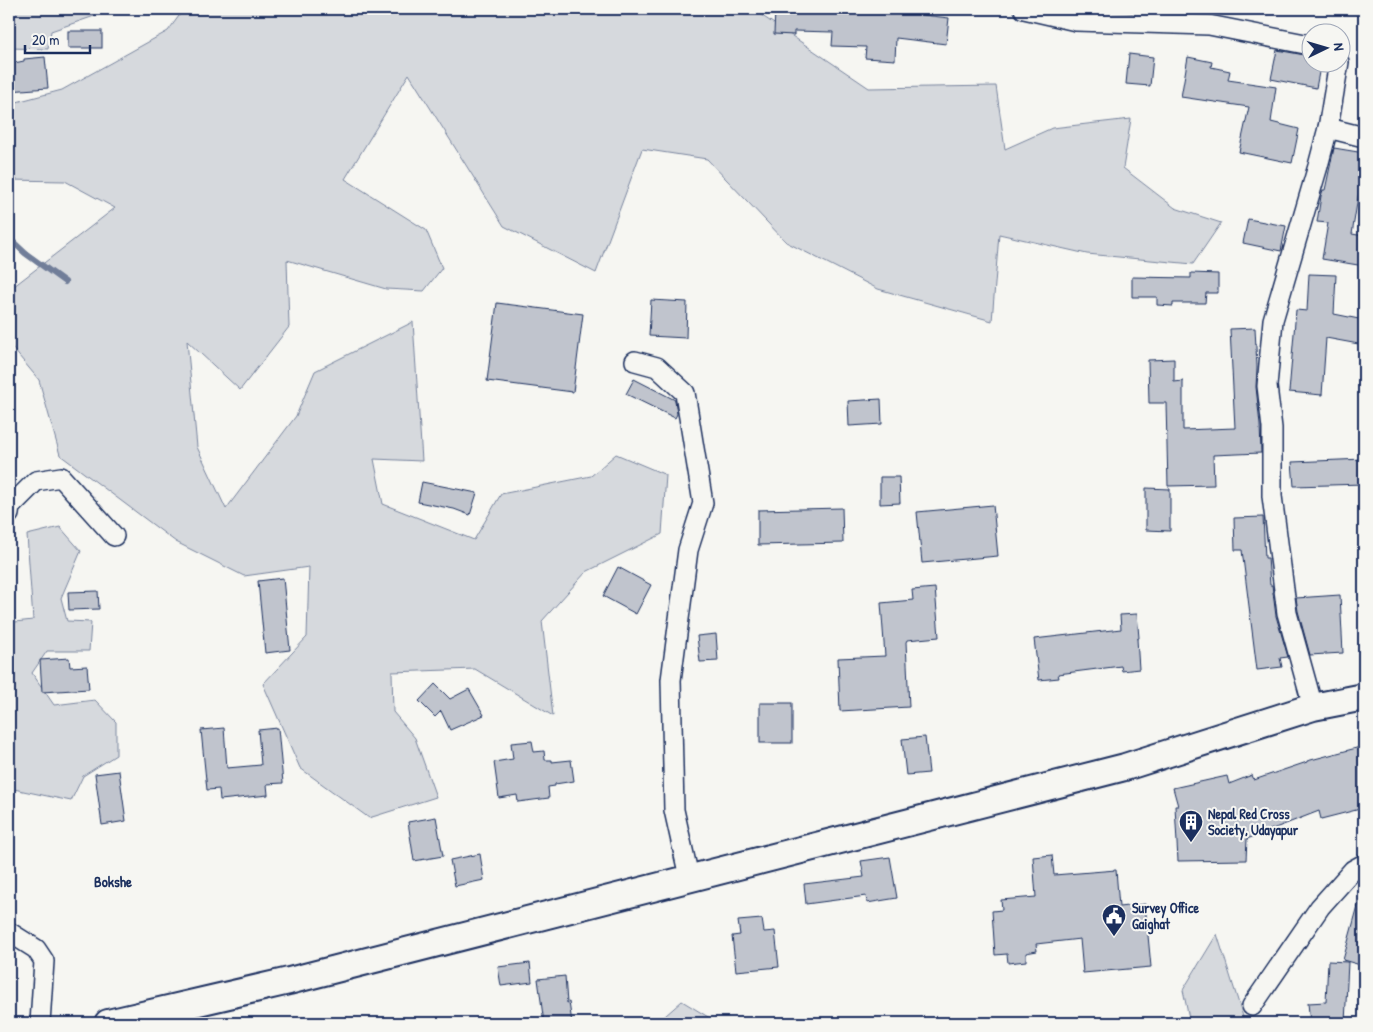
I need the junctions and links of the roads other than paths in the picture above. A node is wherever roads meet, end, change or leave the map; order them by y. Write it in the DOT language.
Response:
graph roads {
  1 [pos="1024,9"];
  2 [pos="1300,43"];
  3 [pos="1337,72"];
  4 [pos="1328,128"];
  5 [pos="1364,137"];
  6 [pos="635,361"];
  7 [pos="9,514"];
  8 [pos="114,536"];
  9 [pos="1364,697"];
  10 [pos="1313,707"];
  11 [pos="1364,864"];
  12 [pos="689,878"];
  13 [pos="9,932"];
  14 [pos="1252,1006"];
  15 [pos="40,1023"];
  16 [pos="108,1023"];
  1 -- 2 [label="street"];
  3 -- 4 [label="street"];
  4 -- 5 [label="street"];
  4 -- 10 [label="street"];
  6 -- 12 [label="street"];
  7 -- 8 [label="street"];
  9 -- 10 [label="main road"];
  10 -- 12 [label="main road"];
  11 -- 14 [label="street"];
  12 -- 16 [label="main road"];
  13 -- 15 [label="street"];
}
